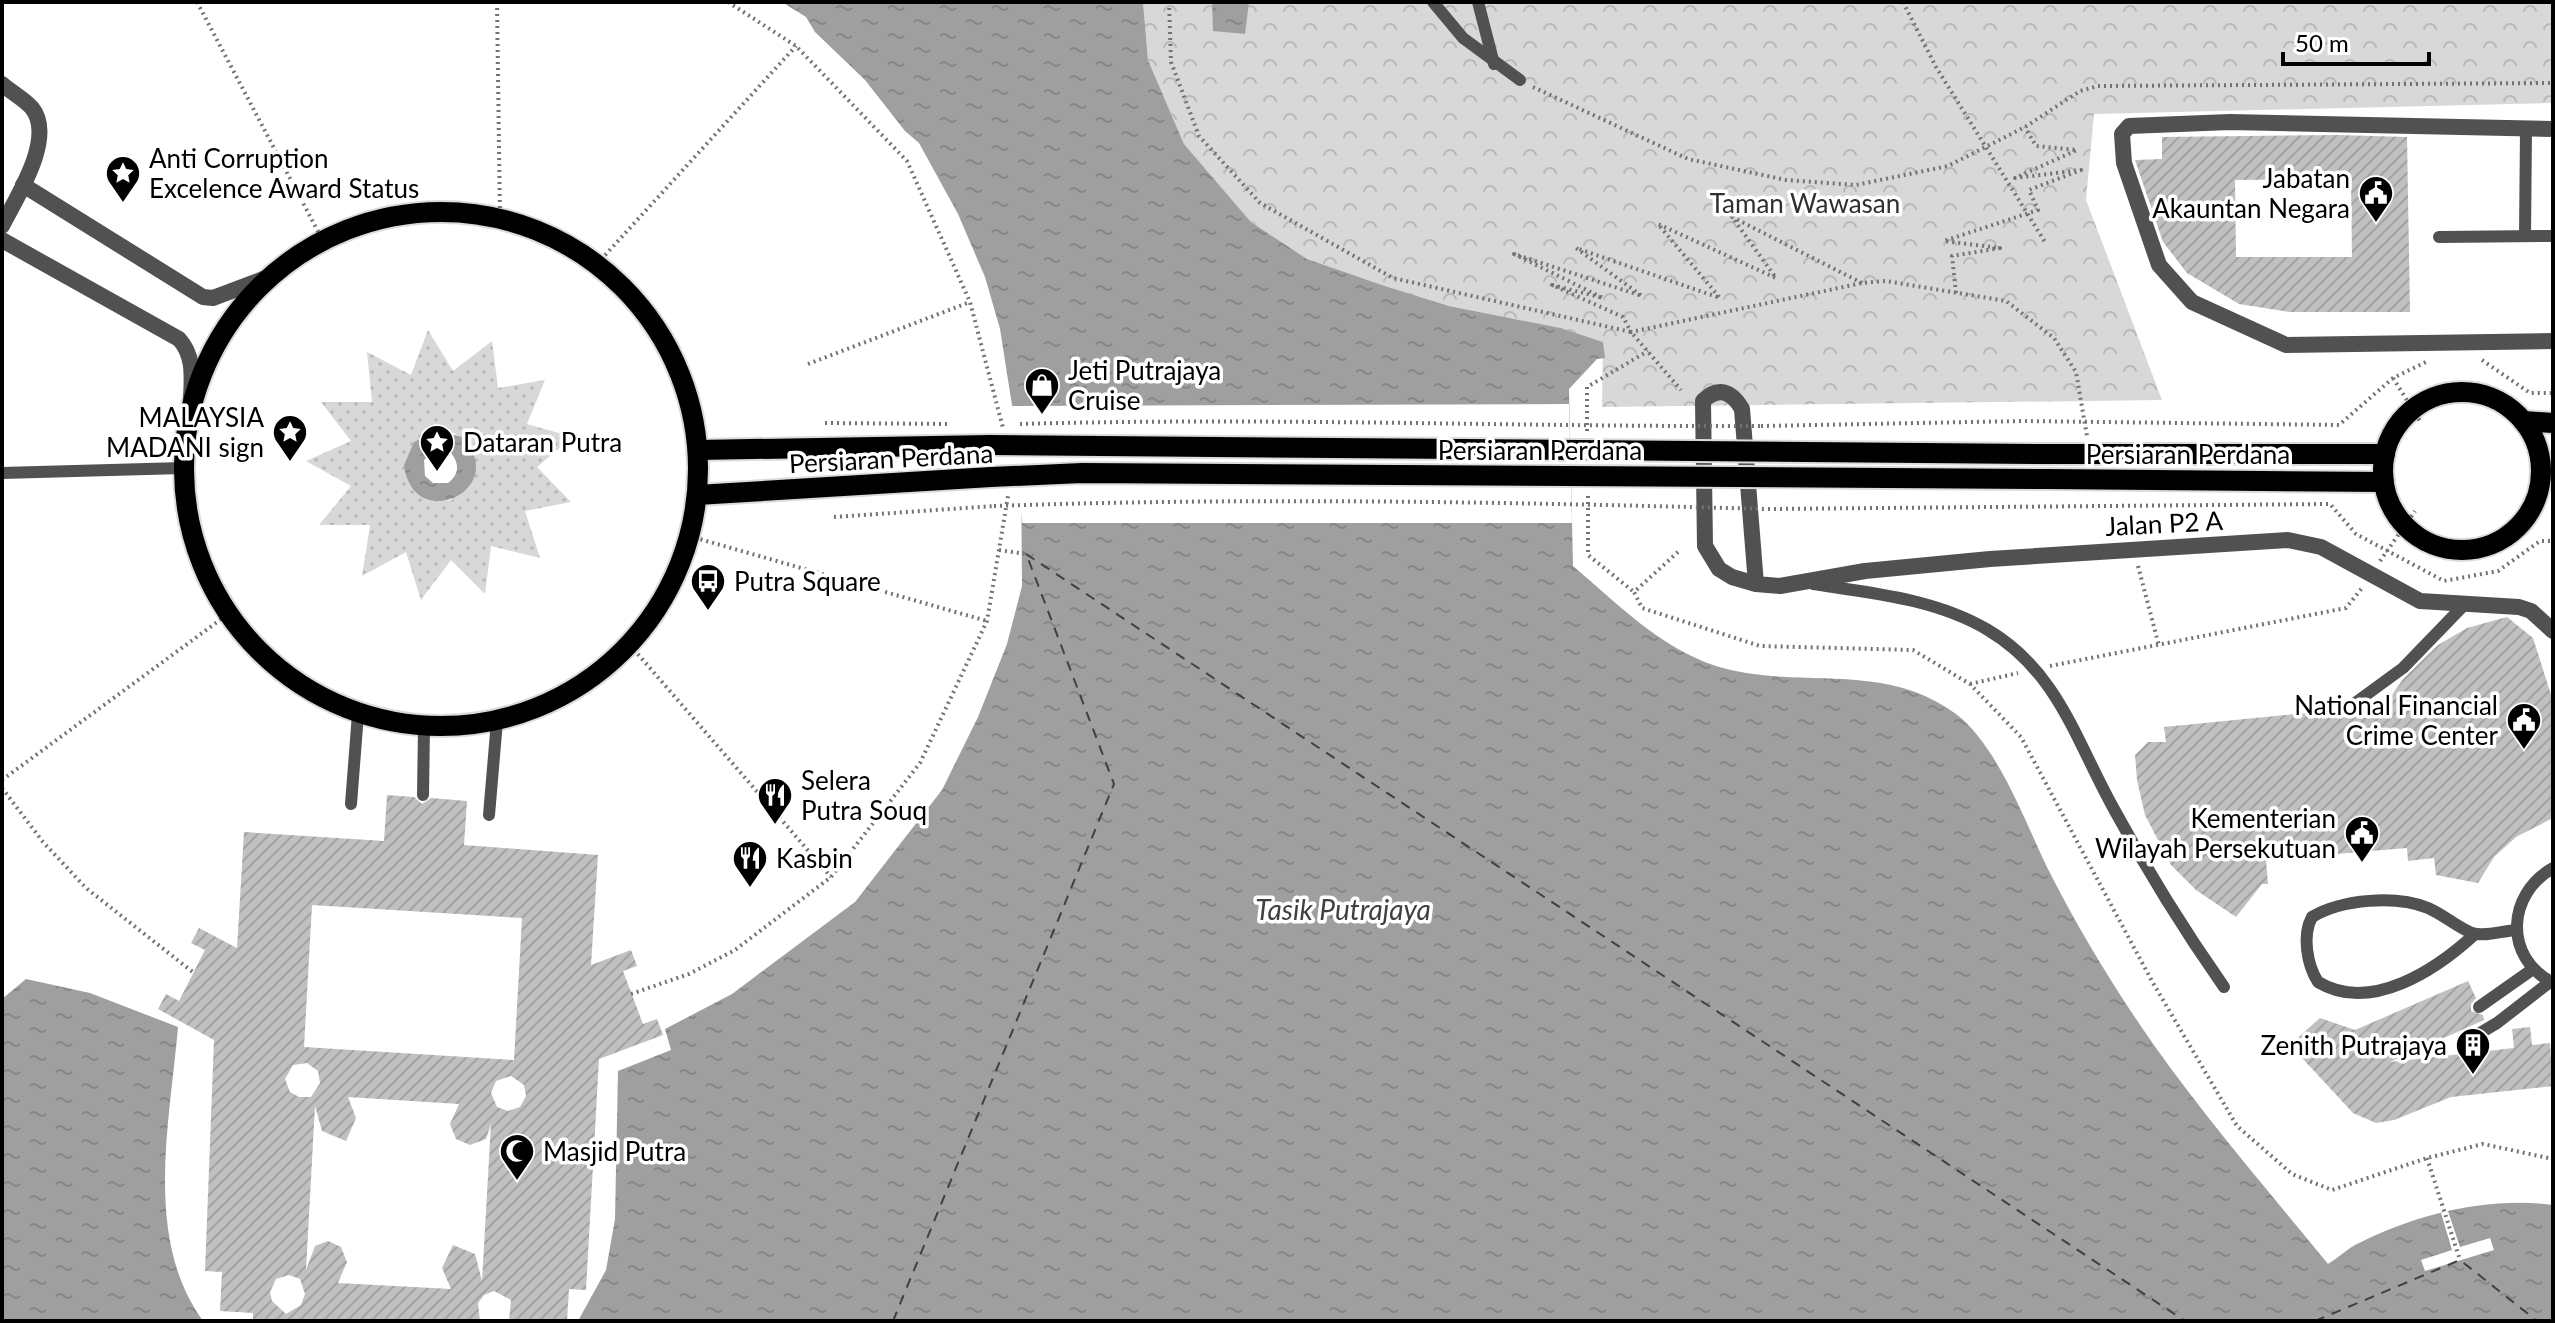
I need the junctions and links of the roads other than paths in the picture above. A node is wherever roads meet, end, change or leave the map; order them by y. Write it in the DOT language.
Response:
graph roads {
  1 [pos="1433,2"];
  2 [pos="1478,2"];
  3 [pos="1494,64"];
  4 [pos="1520,80"];
  5 [pos="2,84"];
  6 [pos="2526,129"];
  7 [pos="2553,129"];
  8 [pos="23,185"];
  9 [pos="2,226"];
  10 [pos="2525,236"];
  11 [pos="2553,236"];
  12 [pos="2439,237"];
  13 [pos="2,240"];
  14 [pos="266,278"];
  15 [pos="2553,341"];
  16 [pos="191,405"];
  17 [pos="2523,421"];
  18 [pos="2553,423"];
  19 [pos="698,450"];
  20 [pos="2385,454"];
  21 [pos="183,468"];
  22 [pos="2,473"];
  23 [pos="2384,482"];
  24 [pos="697,495"];
  25 [pos="2543,507"];
  26 [pos="1806,583"];
  27 [pos="1756,584"];
  28 [pos="2463,606"];
  29 [pos="2553,631"];
  30 [pos="2355,703"];
  31 [pos="358,714"];
  32 [pos="497,721"];
  33 [pos="424,727"];
  34 [pos="423,795"];
  35 [pos="351,804"];
  36 [pos="489,815"];
  37 [pos="2553,868"];
  38 [pos="2516,930"];
  39 [pos="2475,934"];
  40 [pos="2533,969"];
  41 [pos="2552,982"];
  42 [pos="2224,987"];
  43 [pos="2479,1007"];
  44 [pos="2470,1039"];
  1 -- 3 [label="lane"];
  2 -- 3 [label="lane"];
  3 -- 4 [label="lane"];
  5 -- 8 [label="street"];
  6 -- 7 [label="street"];
  6 -- 10 [label="lane"];
  6 -- 15 [label="street"];
  8 -- 9 [label="street"];
  8 -- 14 [label="street"];
  10 -- 11 [label="lane"];
  10 -- 12 [label="lane"];
  13 -- 16 [label="street"];
  14 -- 16 [label="main road"];
  14 -- 19 [label="main road"];
  16 -- 21 [label="main road"];
  17 -- 18 [label="main road"];
  17 -- 20 [label="main road"];
  17 -- 25 [label="main road"];
  19 -- 20 [label="main road, Persiaran Perdana, bridge"];
  19 -- 24 [label="main road"];
  20 -- 23 [label="main road"];
  21 -- 22 [label="lane"];
  21 -- 31 [label="main road"];
  23 -- 24 [label="main road, Persiaran Perdana, bridge"];
  23 -- 25 [label="main road"];
  24 -- 32 [label="main road"];
  26 -- 27 [label="street, Jalan P2 A"];
  26 -- 28 [label="street, Jalan P2 A"];
  26 -- 42 [label="lane"];
  27 -- 27 [label="street, Jalan P2 A"];
  28 -- 29 [label="street, Jalan P2 A"];
  28 -- 30 [label="lane"];
  31 -- 33 [label="main road"];
  31 -- 35 [label="lane"];
  32 -- 33 [label="main road"];
  32 -- 36 [label="lane"];
  33 -- 34 [label="lane"];
  37 -- 38 [label="lane"];
  38 -- 39 [label="lane"];
  38 -- 40 [label="lane"];
  39 -- 39 [label="lane"];
  40 -- 41 [label="lane"];
  40 -- 43 [label="lane"];
  41 -- 44 [label="lane"];
}
